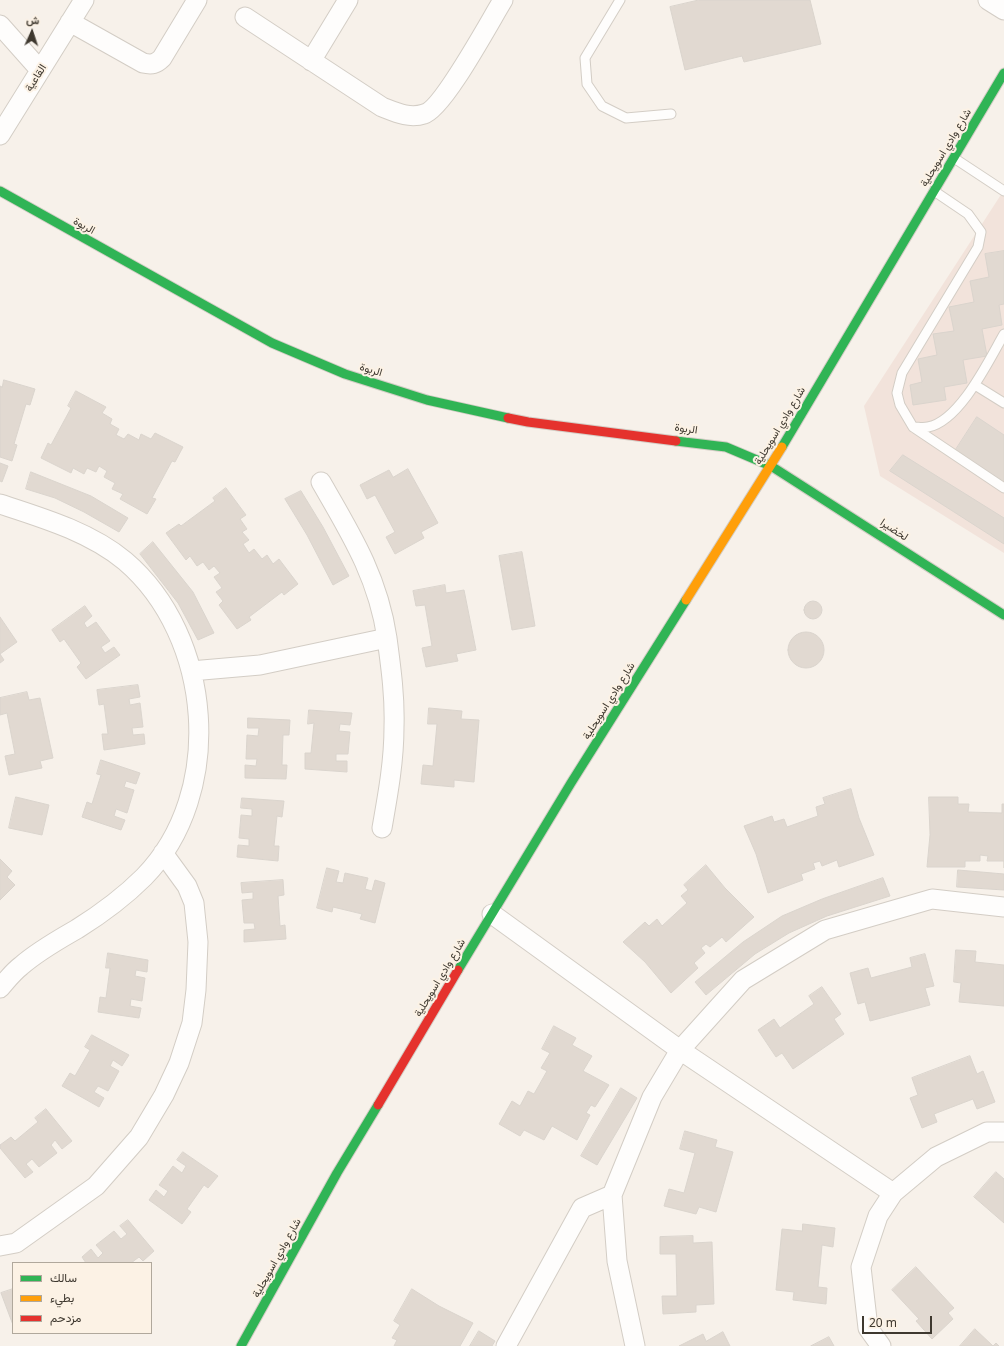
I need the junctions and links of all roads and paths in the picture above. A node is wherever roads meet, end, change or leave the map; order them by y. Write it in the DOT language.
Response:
graph roads {
  1 [pos="84,0"];
  2 [pos="197,0"];
  3 [pos="348,0"];
  4 [pos="503,0"];
  5 [pos="620,0"];
  6 [pos="988,0"];
  7 [pos="1004,10"];
  8 [pos="245,17"];
  9 [pos="70,22"];
  10 [pos="0,25"];
  11 [pos="311,61"];
  12 [pos="40,70"];
  13 [pos="1004,73"];
  14 [pos="671,114"];
  15 [pos="0,135"];
  16 [pos="954,158"];
  17 [pos="0,191"];
  18 [pos="934,191"];
  19 [pos="1004,191"];
  20 [pos="1004,334"];
  21 [pos="975,385"];
  22 [pos="1004,403"];
  23 [pos="913,427"];
  24 [pos="771,466"];
  25 [pos="321,482"];
  26 [pos="1004,488"];
  27 [pos="0,504"];
  28 [pos="1004,615"];
  29 [pos="387,638"];
  30 [pos="190,671"];
  31 [pos="382,828"];
  32 [pos="163,853"];
  33 [pos="1004,907"];
  34 [pos="492,914"];
  35 [pos="0,988"];
  36 [pos="680,1050"];
  37 [pos="1004,1132"];
  38 [pos="894,1193"];
  39 [pos="612,1195"];
  40 [pos="0,1246"];
  41 [pos="241,1346"];
  42 [pos="506,1346"];
  43 [pos="635,1346"];
  44 [pos="881,1346"];
  1 -- 9 [label="street, القاعية"];
  2 -- 9 [label="street"];
  3 -- 11 [label="street"];
  4 -- 11 [label="street"];
  5 -- 14 [label="lane"];
  6 -- 7 [label="street"];
  8 -- 11 [label="street"];
  9 -- 12 [label="street, القاعية"];
  10 -- 12 [label="street"];
  12 -- 15 [label="street, القاعية"];
  13 -- 16 [label="street, شارع وادي اسويحلية"];
  16 -- 18 [label="street, شارع وادي اسويحلية"];
  16 -- 19 [label="lane"];
  17 -- 24 [label="street, الربوة"];
  18 -- 23 [label="lane"];
  18 -- 24 [label="street, شارع وادي اسويحلية"];
  20 -- 21 [label="lane"];
  21 -- 22 [label="lane"];
  21 -- 23 [label="lane"];
  23 -- 26 [label="lane"];
  24 -- 28 [label="street, لخضيرا"];
  24 -- 34 [label="street, شارع وادي اسويحلية"];
  25 -- 29 [label="street"];
  27 -- 30 [label="street"];
  29 -- 30 [label="street"];
  29 -- 31 [label="street"];
  30 -- 32 [label="street"];
  32 -- 35 [label="street"];
  32 -- 40 [label="street"];
  33 -- 36 [label="street"];
  34 -- 36 [label="street"];
  34 -- 41 [label="street, شارع وادي اسويحلية"];
  36 -- 38 [label="street"];
  36 -- 39 [label="street"];
  37 -- 38 [label="street"];
  38 -- 44 [label="street"];
  39 -- 42 [label="street"];
  39 -- 43 [label="street"];
}
